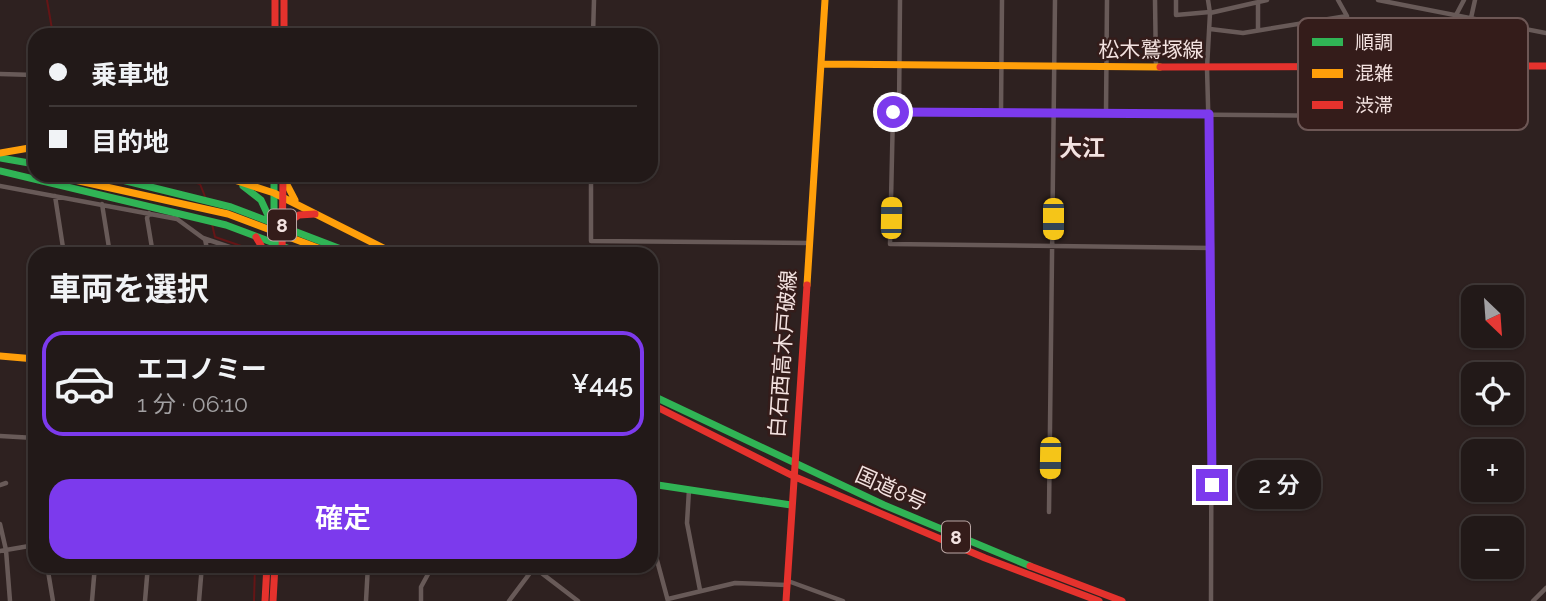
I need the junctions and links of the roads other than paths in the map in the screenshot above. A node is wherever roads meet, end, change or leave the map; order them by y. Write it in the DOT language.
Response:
graph roads {
  1 [pos="275,0"];
  2 [pos="284,0"];
  3 [pos="594,0"];
  4 [pos="825,0"];
  5 [pos="900,0"];
  6 [pos="1002,0"];
  7 [pos="1055,0"];
  8 [pos="1107,0"];
  9 [pos="1155,0"];
  10 [pos="1176,0"];
  11 [pos="1208,0"];
  12 [pos="1267,0"];
  13 [pos="1338,0"];
  14 [pos="1378,0"];
  15 [pos="1464,0"];
  16 [pos="1475,0"];
  17 [pos="1259,1"];
  18 [pos="1210,13"];
  19 [pos="1456,15"];
  20 [pos="1347,16"];
  21 [pos="1334,18"];
  22 [pos="1456,18"];
  23 [pos="1471,18"];
  24 [pos="1298,24"];
  25 [pos="275,28"];
  26 [pos="284,28"];
  27 [pos="593,28"];
  28 [pos="1210,29"];
  29 [pos="1528,29"];
  30 [pos="1258,30"];
  31 [pos="1546,33"];
  32 [pos="821,64"];
  33 [pos="900,64"];
  34 [pos="1002,66"];
  35 [pos="1528,66"];
  36 [pos="1546,66"];
  37 [pos="1055,67"];
  38 [pos="1106,67"];
  39 [pos="1156,67"];
  40 [pos="1207,68"];
  41 [pos="1298,68"];
  42 [pos="0,74"];
  43 [pos="28,75"];
  44 [pos="899,112"];
  45 [pos="1001,112"];
  46 [pos="1053,112"];
  47 [pos="1106,114"];
  48 [pos="1209,114"];
  49 [pos="1298,115"];
  50 [pos="28,148"];
  51 [pos="0,153"];
  52 [pos="0,159"];
  53 [pos="28,162"];
  54 [pos="0,171"];
  55 [pos="28,173"];
  56 [pos="28,177"];
  57 [pos="49,182"];
  58 [pos="89,182"];
  59 [pos="127,182"];
  60 [pos="237,182"];
  61 [pos="239,182"];
  62 [pos="278,182"];
  63 [pos="281,182"];
  64 [pos="284,182"];
  65 [pos="592,182"];
  66 [pos="0,186"];
  67 [pos="274,192"];
  68 [pos="55,196"];
  69 [pos="283,197"];
  70 [pos="102,204"];
  71 [pos="206,204"];
  72 [pos="300,204"];
  73 [pos="149,213"];
  74 [pos="323,215"];
  75 [pos="284,224"];
  76 [pos="274,229"];
  77 [pos="255,235"];
  78 [pos="205,239"];
  79 [pos="274,242"];
  80 [pos="808,243"];
  81 [pos="1053,246"];
  82 [pos="63,247"];
  83 [pos="109,247"];
  84 [pos="152,247"];
  85 [pos="207,247"];
  86 [pos="229,247"];
  87 [pos="262,247"];
  88 [pos="274,247"];
  89 [pos="279,247"];
  90 [pos="282,247"];
  91 [pos="316,247"];
  92 [pos="338,247"];
  93 [pos="382,247"];
  94 [pos="1212,248"];
  95 [pos="0,356"];
  96 [pos="28,358"];
  97 [pos="658,398"];
  98 [pos="658,408"];
  99 [pos="0,436"];
  100 [pos="28,438"];
  101 [pos="794,465"];
  102 [pos="793,476"];
  103 [pos="658,485"];
  104 [pos="689,490"];
  105 [pos="791,503"];
  106 [pos="1049,512"];
  107 [pos="0,524"];
  108 [pos="28,546"];
  109 [pos="3,551"];
  110 [pos="658,564"];
  111 [pos="48,573"];
  112 [pos="94,573"];
  113 [pos="147,573"];
  114 [pos="201,573"];
  115 [pos="267,573"];
  116 [pos="275,573"];
  117 [pos="368,573"];
  118 [pos="429,573"];
  119 [pos="529,573"];
  120 [pos="543,573"];
  121 [pos="787,583"];
  122 [pos="1546,588"];
  123 [pos="700,590"];
  124 [pos="668,600"];
  125 [pos="10,601"];
  126 [pos="52,601"];
  127 [pos="92,601"];
  128 [pos="145,601"];
  129 [pos="199,601"];
  130 [pos="265,601"];
  131 [pos="273,601"];
  132 [pos="366,601"];
  133 [pos="421,601"];
  134 [pos="509,601"];
  135 [pos="578,601"];
  136 [pos="786,601"];
  137 [pos="843,601"];
  138 [pos="1099,601"];
  139 [pos="1122,601"];
  140 [pos="1210,601"];
  141 [pos="1533,601"];
  1 -- 25 [label="main road"];
  2 -- 26 [label="main road"];
  3 -- 27 [label="street"];
  4 -- 32 [label="main road"];
  5 -- 33 [label="street"];
  6 -- 34 [label="street"];
  7 -- 37 [label="street"];
  8 -- 38 [label="street"];
  9 -- 39 [label="street"];
  10 -- 18 [label="street"];
  11 -- 18 [label="street"];
  12 -- 17 [label="street"];
  13 -- 20 [label="street"];
  14 -- 19 [label="street"];
  15 -- 19 [label="street"];
  16 -- 23 [label="street"];
  17 -- 18 [label="street"];
  17 -- 30 [label="street"];
  18 -- 28 [label="street"];
  19 -- 22 [label="street"];
  19 -- 23 [label="street"];
  20 -- 21 [label="street"];
  24 -- 30 [label="street"];
  28 -- 30 [label="street"];
  28 -- 40 [label="street"];
  29 -- 31 [label="street"];
  32 -- 33 [label="main road, 松木鷲塚線"];
  32 -- 80 [label="main road, 白石西高木戸破線"];
  33 -- 34 [label="main road, 松木鷲塚線"];
  33 -- 44 [label="street"];
  34 -- 37 [label="main road, 松木鷲塚線"];
  34 -- 45 [label="street"];
  35 -- 36 [label="main road, 松木鷲塚線"];
  37 -- 38 [label="main road, 松木鷲塚線"];
  37 -- 46 [label="street"];
  38 -- 39 [label="main road, 松木鷲塚線"];
  38 -- 47 [label="street"];
  39 -- 40 [label="main road, 松木鷲塚線"];
  40 -- 41 [label="main road, 松木鷲塚線"];
  40 -- 48 [label="street"];
  42 -- 43 [label="street"];
  44 -- 45 [label="street"];
  44 -- 81 [label="street"];
  45 -- 46 [label="street"];
  46 -- 47 [label="street"];
  46 -- 81 [label="street"];
  47 -- 48 [label="street"];
  48 -- 49 [label="street"];
  48 -- 94 [label="street"];
  50 -- 51 [label="main road"];
  52 -- 53 [label="main road"];
  54 -- 55 [label="main road"];
  54 -- 56 [label="main road"];
  57 -- 77 [label="main road"];
  58 -- 71 [label="main road, 8"];
  59 -- 71 [label="main road, 8"];
  60 -- 76 [label="main road"];
  61 -- 67 [label="main road"];
  62 -- 67 [label="main road"];
  63 -- 69 [label="main road"];
  64 -- 72 [label="main road"];
  65 -- 80 [label="street"];
  66 -- 68 [label="street"];
  67 -- 69 [label="main road"];
  67 -- 76 [label="main road"];
  68 -- 70 [label="street"];
  68 -- 82 [label="street"];
  69 -- 72 [label="main road"];
  69 -- 75 [label="main road"];
  70 -- 73 [label="street"];
  70 -- 83 [label="street"];
  71 -- 91 [label="main road, 8"];
  71 -- 92 [label="main road, 8"];
  72 -- 74 [label="main road"];
  73 -- 78 [label="street"];
  73 -- 84 [label="street"];
  74 -- 75 [label="main road"];
  74 -- 93 [label="main road"];
  75 -- 79 [label="main road"];
  75 -- 90 [label="main road"];
  76 -- 79 [label="main road"];
  77 -- 79 [label="main road"];
  77 -- 87 [label="main road"];
  78 -- 85 [label="street"];
  78 -- 86 [label="street"];
  79 -- 88 [label="main road"];
  79 -- 89 [label="main road"];
  80 -- 101 [label="main road, 白石西高木戸破線"];
  81 -- 94 [label="street"];
  81 -- 106 [label="street"];
  94 -- 140 [label="street"];
  95 -- 96 [label="main road"];
  97 -- 101 [label="main road, 国道8号 / 8"];
  98 -- 102 [label="main road, 国道8号 / 8"];
  99 -- 100 [label="street"];
  101 -- 102 [label="main road, 白石西高木戸破線"];
  101 -- 139 [label="main road, 国道8号 / 8"];
  102 -- 105 [label="main road, 白石西高木戸破線"];
  102 -- 138 [label="main road, 国道8号 / 8"];
  103 -- 104 [label="main road"];
  104 -- 105 [label="main road"];
  104 -- 123 [label="street"];
  105 -- 121 [label="main road, 白石西高木戸破線"];
  107 -- 109 [label="street"];
  108 -- 109 [label="street"];
  109 -- 125 [label="street"];
  110 -- 124 [label="street"];
  111 -- 126 [label="street"];
  112 -- 127 [label="street"];
  113 -- 128 [label="street"];
  114 -- 129 [label="street"];
  115 -- 130 [label="main road"];
  116 -- 131 [label="main road"];
  117 -- 132 [label="street"];
  118 -- 133 [label="street"];
  119 -- 134 [label="street"];
  120 -- 135 [label="street"];
  121 -- 123 [label="street"];
  121 -- 136 [label="main road, 白石西高木戸破線"];
  121 -- 137 [label="street"];
  122 -- 141 [label="street"];
  123 -- 124 [label="street"];
}
